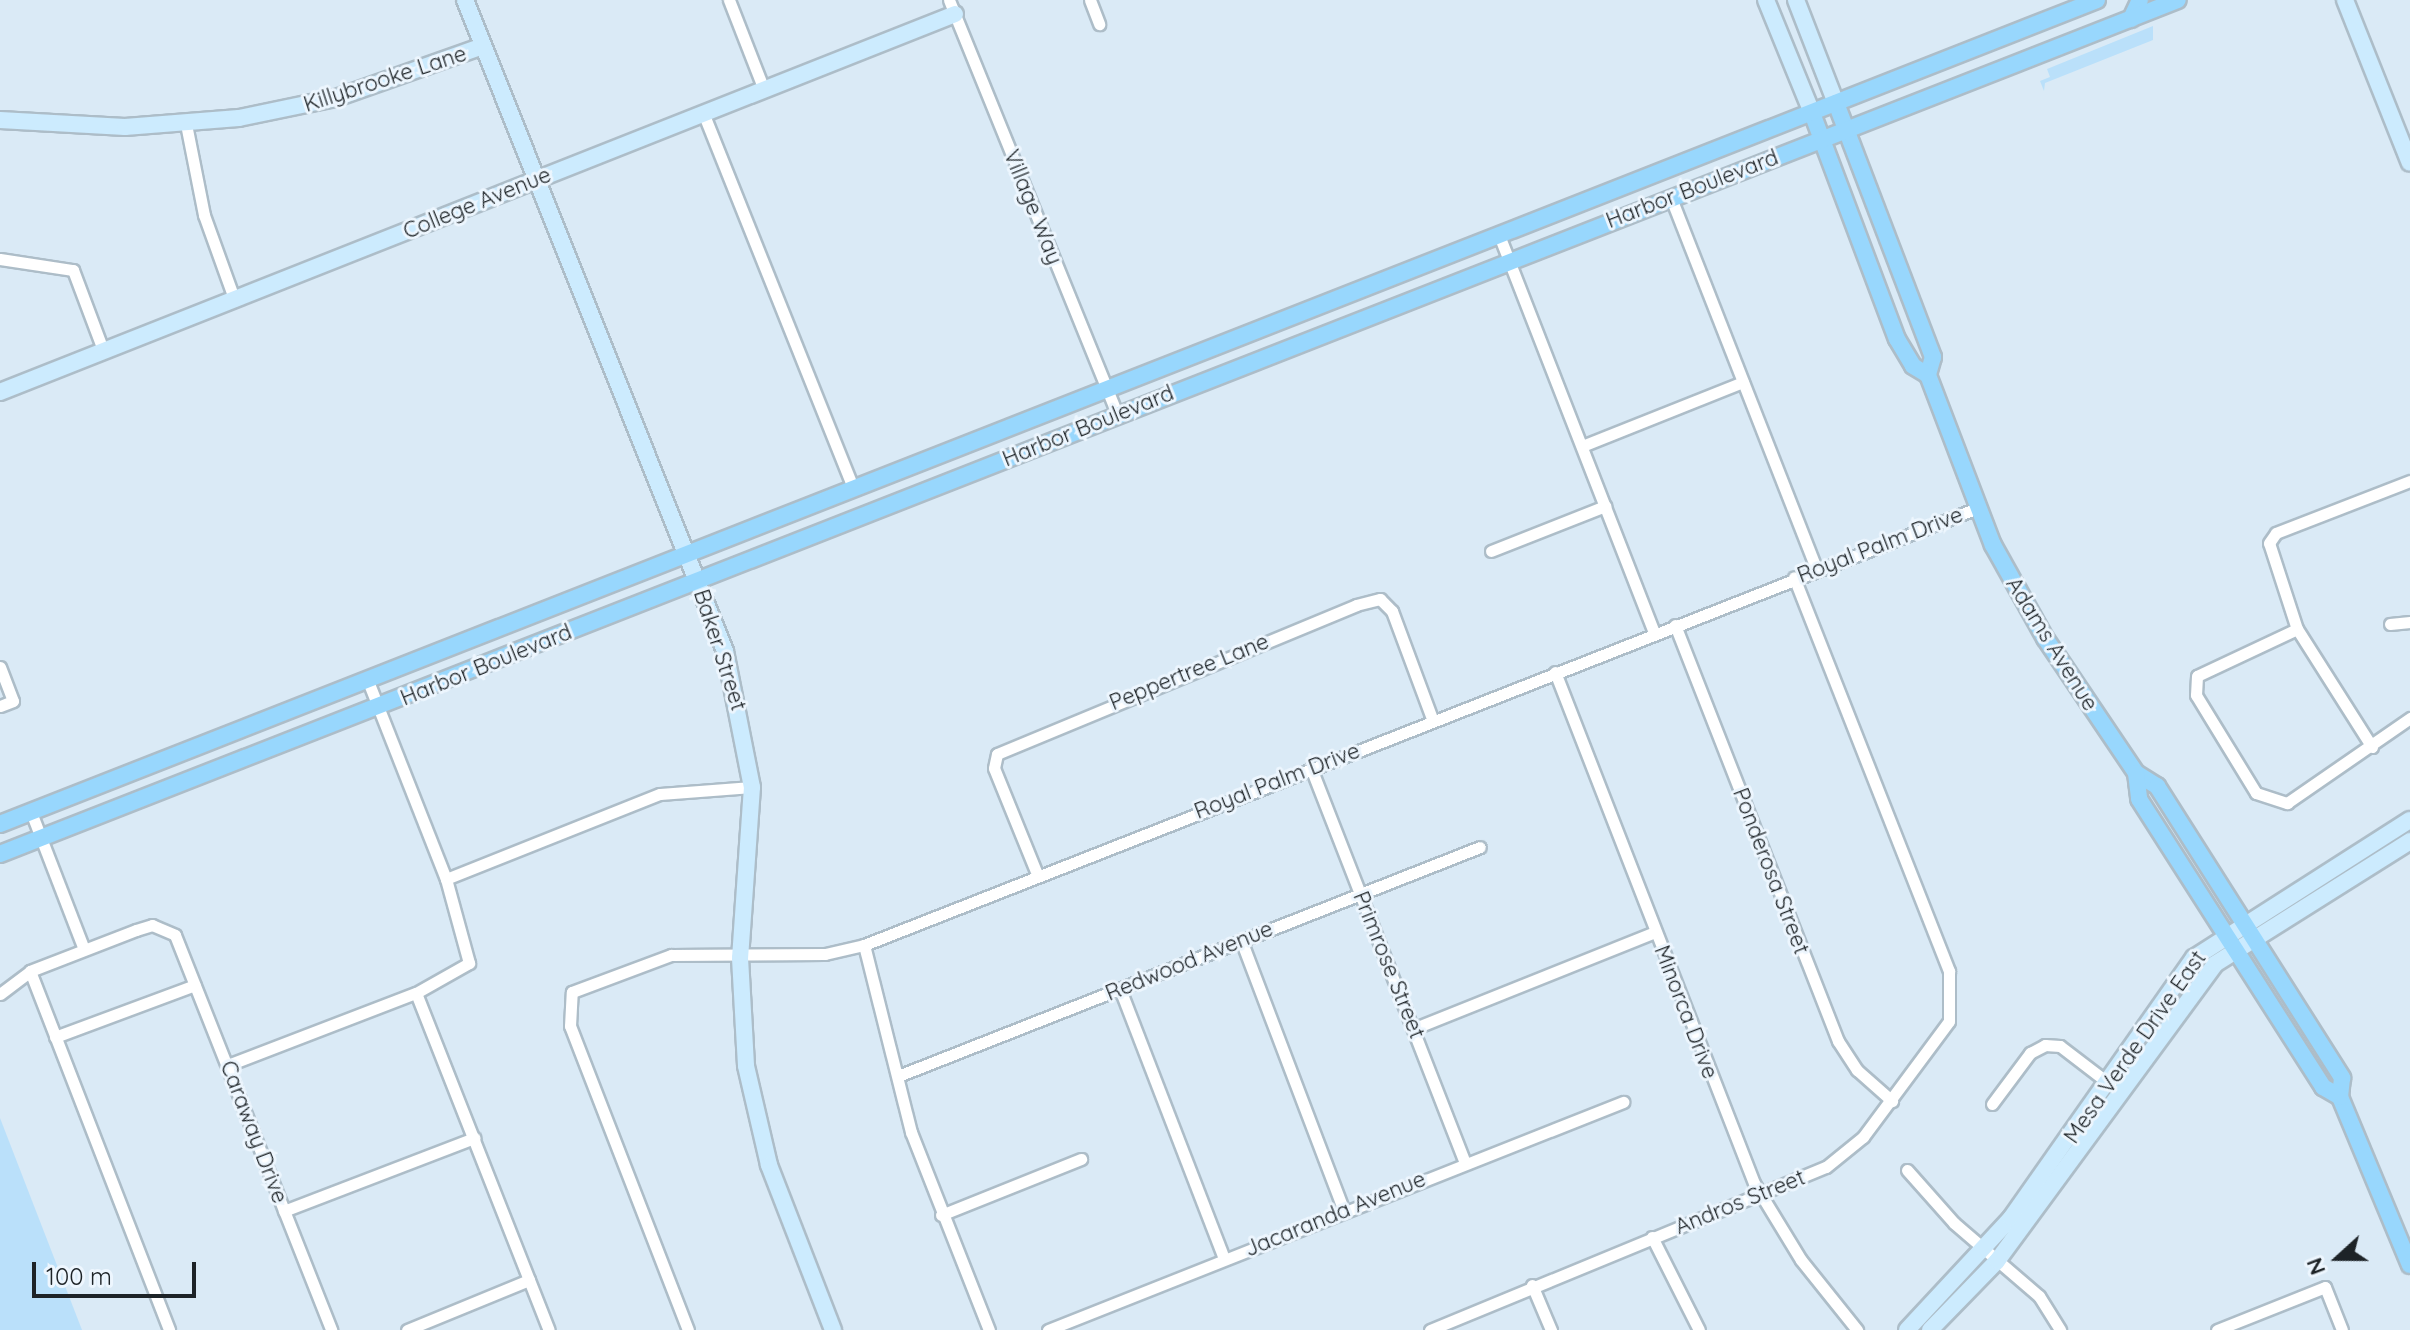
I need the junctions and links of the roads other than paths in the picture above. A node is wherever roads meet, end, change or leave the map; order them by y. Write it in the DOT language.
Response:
graph roads {
  1 [pos="465,0"];
  2 [pos="729,0"];
  3 [pos="1090,0"];
  4 [pos="1766,0"];
  5 [pos="1796,0"];
  6 [pos="2097,0"];
  7 [pos="2140,0"];
  8 [pos="2178,0"];
  9 [pos="2345,0"];
  10 [pos="952,7"];
  11 [pos="2131,19"];
  12 [pos="1099,24"];
  13 [pos="483,46"];
  14 [pos="764,90"];
  15 [pos="1836,103"];
  16 [pos="1812,113"];
  17 [pos="704,115"];
  18 [pos="0,120"];
  19 [pos="186,124"];
  20 [pos="1846,130"];
  21 [pos="1821,139"];
  22 [pos="2410,163"];
  23 [pos="537,178"];
  24 [pos="1671,198"];
  25 [pos="1499,235"];
  26 [pos="0,259"];
  27 [pos="1508,261"];
  28 [pos="235,301"];
  29 [pos="103,350"];
  30 [pos="1928,375"];
  31 [pos="1743,382"];
  32 [pos="1107,388"];
  33 [pos="0,392"];
  34 [pos="1117,414"];
  35 [pos="1582,446"];
  36 [pos="2410,481"];
  37 [pos="853,488"];
  38 [pos="1605,506"];
  39 [pos="1980,507"];
  40 [pos="1491,551"];
  41 [pos="687,554"];
  42 [pos="1816,568"];
  43 [pos="1794,577"];
  44 [pos="698,581"];
  45 [pos="2410,622"];
  46 [pos="2390,624"];
  47 [pos="1675,625"];
  48 [pos="2297,629"];
  49 [pos="1654,633"];
  50 [pos="0,667"];
  51 [pos="1555,672"];
  52 [pos="367,678"];
  53 [pos="0,706"];
  54 [pos="378,708"];
  55 [pos="2410,718"];
  56 [pos="1433,721"];
  57 [pos="2372,747"];
  58 [pos="1311,768"];
  59 [pos="2136,773"];
  60 [pos="752,787"];
  61 [pos="31,812"];
  62 [pos="2410,820"];
  63 [pos="0,824"];
  64 [pos="42,838"];
  65 [pos="2410,841"];
  66 [pos="1480,847"];
  67 [pos="0,854"];
  68 [pos="1037,874"];
  69 [pos="446,879"];
  70 [pos="1359,893"];
  71 [pos="2247,930"];
  72 [pos="1655,932"];
  73 [pos="2225,933"];
  74 [pos="1241,940"];
  75 [pos="864,945"];
  76 [pos="84,949"];
  77 [pos="2234,949"];
  78 [pos="740,958"];
  79 [pos="30,971"];
  80 [pos="195,985"];
  81 [pos="1120,989"];
  82 [pos="416,993"];
  83 [pos="0,994"];
  84 [pos="1415,1028"];
  85 [pos="55,1037"];
  86 [pos="228,1065"];
  87 [pos="898,1076"];
  88 [pos="2115,1088"];
  89 [pos="2340,1097"];
  90 [pos="1892,1101"];
  91 [pos="1623,1102"];
  92 [pos="1992,1104"];
  93 [pos="474,1138"];
  94 [pos="1081,1159"];
  95 [pos="1465,1162"];
  96 [pos="1907,1170"];
  97 [pos="1760,1195"];
  98 [pos="284,1211"];
  99 [pos="1344,1211"];
  100 [pos="941,1215"];
  101 [pos="1652,1237"];
  102 [pos="1991,1256"];
  103 [pos="1224,1258"];
  104 [pos="2410,1265"];
  105 [pos="529,1280"];
  106 [pos="1532,1285"];
  107 [pos="169,1330"];
  108 [pos="331,1330"];
  109 [pos="407,1330"];
  110 [pos="549,1330"];
  111 [pos="688,1330"];
  112 [pos="833,1330"];
  113 [pos="989,1330"];
  114 [pos="1048,1330"];
  115 [pos="1430,1330"];
  116 [pos="1551,1330"];
  117 [pos="1699,1330"];
  118 [pos="1857,1330"];
  119 [pos="1907,1330"];
  120 [pos="1930,1330"];
  121 [pos="2060,1330"];
  122 [pos="2217,1330"];
  123 [pos="2342,1330"];
  1 -- 13 [label="street, Baker Street"];
  2 -- 14 [label="street"];
  3 -- 12 [label="street"];
  4 -- 16 [label="street, Adams Avenue"];
  5 -- 15 [label="street, Adams Avenue"];
  6 -- 15 [label="main road, Harbor Boulevard"];
  7 -- 11 [label="main road"];
  8 -- 11 [label="main road, Harbor Boulevard"];
  9 -- 22 [label="street"];
  10 -- 14 [label="street, College Avenue"];
  10 -- 32 [label="street, Village Way"];
  11 -- 20 [label="main road, Harbor Boulevard"];
  13 -- 19 [label="street, Killybrooke Lane"];
  13 -- 23 [label="street, Baker Street"];
  14 -- 17 [label="street, College Avenue"];
  15 -- 16 [label="main road, Harbor Boulevard"];
  15 -- 20 [label="main road, Adams Avenue"];
  16 -- 21 [label="main road, Adams Avenue"];
  16 -- 25 [label="main road, Harbor Boulevard"];
  17 -- 23 [label="street, College Avenue"];
  17 -- 37 [label="street"];
  18 -- 19 [label="street, Killybrooke Lane"];
  19 -- 28 [label="street"];
  20 -- 21 [label="main road, Harbor Boulevard"];
  20 -- 30 [label="main road, Adams Avenue"];
  21 -- 24 [label="main road, Harbor Boulevard"];
  21 -- 30 [label="main road, Adams Avenue"];
  23 -- 28 [label="street, College Avenue"];
  23 -- 41 [label="street, Baker Street"];
  24 -- 27 [label="main road, Harbor Boulevard"];
  24 -- 31 [label="street"];
  25 -- 27 [label="street"];
  25 -- 32 [label="main road, Harbor Boulevard"];
  26 -- 29 [label="street"];
  27 -- 34 [label="main road, Harbor Boulevard"];
  27 -- 35 [label="street"];
  28 -- 29 [label="street, College Avenue"];
  29 -- 33 [label="street, College Avenue"];
  30 -- 39 [label="main road, Adams Avenue"];
  31 -- 35 [label="street"];
  31 -- 42 [label="street"];
  32 -- 34 [label="street, Village Way"];
  32 -- 37 [label="main road, Harbor Boulevard"];
  34 -- 44 [label="main road, Harbor Boulevard"];
  35 -- 38 [label="street"];
  36 -- 48 [label="street"];
  37 -- 41 [label="main road, Harbor Boulevard"];
  38 -- 40 [label="street"];
  38 -- 49 [label="street"];
  39 -- 42 [label="street, Royal Palm Drive"];
  39 -- 59 [label="main road, Adams Avenue"];
  41 -- 44 [label="street, Baker Street"];
  41 -- 52 [label="main road, Harbor Boulevard"];
  42 -- 43 [label="street, Royal Palm Drive"];
  43 -- 47 [label="street, Royal Palm Drive"];
  43 -- 90 [label="street, Andros Street"];
  44 -- 54 [label="main road, Harbor Boulevard"];
  44 -- 60 [label="street, Baker Street"];
  45 -- 46 [label="street"];
  47 -- 49 [label="street, Royal Palm Drive"];
  47 -- 90 [label="street, Ponderosa Street"];
  48 -- 57 [label="street"];
  48 -- 57 [label="street"];
  49 -- 51 [label="street, Royal Palm Drive"];
  50 -- 53 [label="street"];
  51 -- 56 [label="street, Royal Palm Drive"];
  51 -- 72 [label="street, Minorca Drive"];
  52 -- 54 [label="street"];
  52 -- 61 [label="main road, Harbor Boulevard"];
  54 -- 64 [label="main road, Harbor Boulevard"];
  54 -- 69 [label="street"];
  55 -- 57 [label="street"];
  56 -- 58 [label="street, Royal Palm Drive"];
  56 -- 68 [label="street, Peppertree Lane"];
  58 -- 68 [label="street, Royal Palm Drive"];
  58 -- 70 [label="street, Primrose Street"];
  59 -- 71 [label="main road, Adams Avenue"];
  59 -- 73 [label="main road, Adams Avenue"];
  60 -- 69 [label="street"];
  60 -- 78 [label="street, Baker Street"];
  61 -- 63 [label="main road, Harbor Boulevard"];
  61 -- 64 [label="street"];
  62 -- 71 [label="street, Mesa Verde Drive East"];
  64 -- 67 [label="main road, Harbor Boulevard"];
  64 -- 76 [label="street"];
  65 -- 71 [label="street, Mesa Verde Drive East"];
  66 -- 70 [label="street, Redwood Avenue"];
  68 -- 75 [label="street, Royal Palm Drive"];
  69 -- 82 [label="street"];
  70 -- 74 [label="street, Redwood Avenue"];
  70 -- 84 [label="street, Primrose Street"];
  71 -- 73 [label="street, Mesa Verde Drive East"];
  71 -- 77 [label="street, Mesa Verde Drive East"];
  71 -- 89 [label="main road, Adams Avenue"];
  72 -- 84 [label="street"];
  72 -- 97 [label="street, Minorca Drive"];
  73 -- 77 [label="main road, Adams Avenue"];
  73 -- 88 [label="street, Mesa Verde Drive East"];
  74 -- 81 [label="street, Redwood Avenue"];
  74 -- 99 [label="street"];
  75 -- 78 [label="street, Royal Palm Drive"];
  75 -- 87 [label="street"];
  76 -- 79 [label="street"];
  76 -- 80 [label="street, Caraway Drive"];
  77 -- 88 [label="street, Mesa Verde Drive East"];
  77 -- 89 [label="main road, Adams Avenue"];
  78 -- 111 [label="street, Royal Palm Drive"];
  78 -- 112 [label="street, Baker Street"];
  79 -- 83 [label="street"];
  79 -- 85 [label="street"];
  80 -- 85 [label="street"];
  80 -- 86 [label="street, Caraway Drive"];
  81 -- 87 [label="street, Redwood Avenue"];
  81 -- 103 [label="street"];
  82 -- 86 [label="street"];
  82 -- 93 [label="street"];
  84 -- 95 [label="street, Primrose Street"];
  85 -- 107 [label="street"];
  86 -- 98 [label="street, Caraway Drive"];
  87 -- 100 [label="street"];
  88 -- 92 [label="street"];
  88 -- 102 [label="street, Mesa Verde Drive East"];
  89 -- 104 [label="main road, Adams Avenue"];
  90 -- 97 [label="street, Andros Street"];
  91 -- 95 [label="street, Jacaranda Avenue"];
  93 -- 98 [label="street"];
  93 -- 105 [label="street"];
  94 -- 100 [label="street"];
  95 -- 99 [label="street, Jacaranda Avenue"];
  96 -- 102 [label="street"];
  97 -- 101 [label="street, Andros Street"];
  97 -- 118 [label="street, Minorca Drive"];
  98 -- 108 [label="street, Caraway Drive"];
  99 -- 103 [label="street, Jacaranda Avenue"];
  100 -- 113 [label="street"];
  101 -- 106 [label="street, Andros Street"];
  101 -- 117 [label="street"];
  102 -- 119 [label="street, Mesa Verde Drive East"];
  102 -- 120 [label="street, Mesa Verde Drive East"];
  102 -- 121 [label="street"];
  103 -- 114 [label="street, Jacaranda Avenue"];
  105 -- 109 [label="street"];
  105 -- 110 [label="street"];
  106 -- 115 [label="street, Andros Street"];
  106 -- 116 [label="street"];
  122 -- 123 [label="street"];
}
